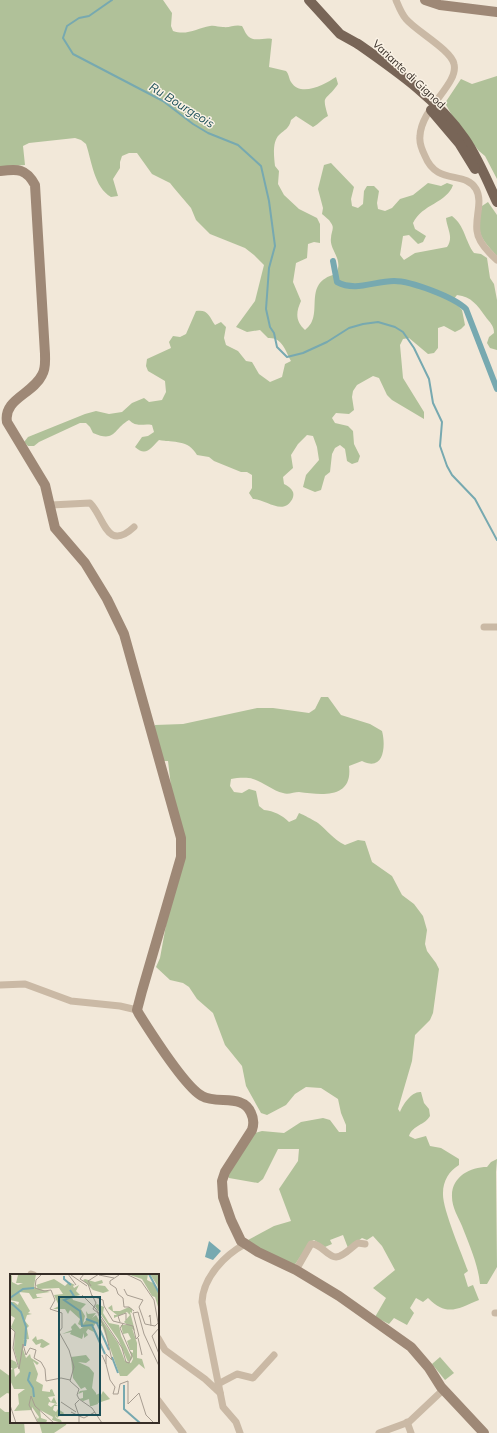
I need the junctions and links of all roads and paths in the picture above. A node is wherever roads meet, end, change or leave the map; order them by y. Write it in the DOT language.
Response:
graph roads {
  1 [pos="309,0"];
  2 [pos="396,0"];
  3 [pos="425,0"];
  4 [pos="497,12"];
  5 [pos="0,171"];
  6 [pos="497,202"];
  7 [pos="497,260"];
  8 [pos="51,505"];
  9 [pos="134,527"];
  10 [pos="484,627"];
  11 [pos="497,627"];
  12 [pos="0,985"];
  13 [pos="137,1010"];
  14 [pos="242,1240"];
  15 [pos="365,1244"];
  16 [pos="296,1270"];
  17 [pos="159,1340"];
  18 [pos="274,1355"];
  19 [pos="218,1384"];
  20 [pos="444,1389"];
  21 [pos="220,1393"];
  22 [pos="159,1401"];
  23 [pos="407,1422"];
  24 [pos="183,1433"];
  25 [pos="240,1433"];
  26 [pos="379,1433"];
  27 [pos="411,1433"];
  28 [pos="484,1433"];
  1 -- 6 [label="main road, Variante di Gignod, bridge"];
  2 -- 7 [label="street"];
  3 -- 4 [label="main road"];
  5 -- 8 [label="main road"];
  8 -- 9 [label="street"];
  8 -- 13 [label="main road"];
  10 -- 11 [label="street"];
  12 -- 13 [label="street"];
  13 -- 14 [label="main road"];
  14 -- 16 [label="main road"];
  14 -- 19 [label="street"];
  15 -- 16 [label="street"];
  16 -- 20 [label="main road"];
  17 -- 21 [label="street"];
  18 -- 19 [label="street"];
  19 -- 21 [label="street"];
  20 -- 23 [label="street"];
  20 -- 28 [label="main road"];
  21 -- 25 [label="street"];
  22 -- 24 [label="street"];
  23 -- 26 [label="street"];
  23 -- 27 [label="street"];
}
